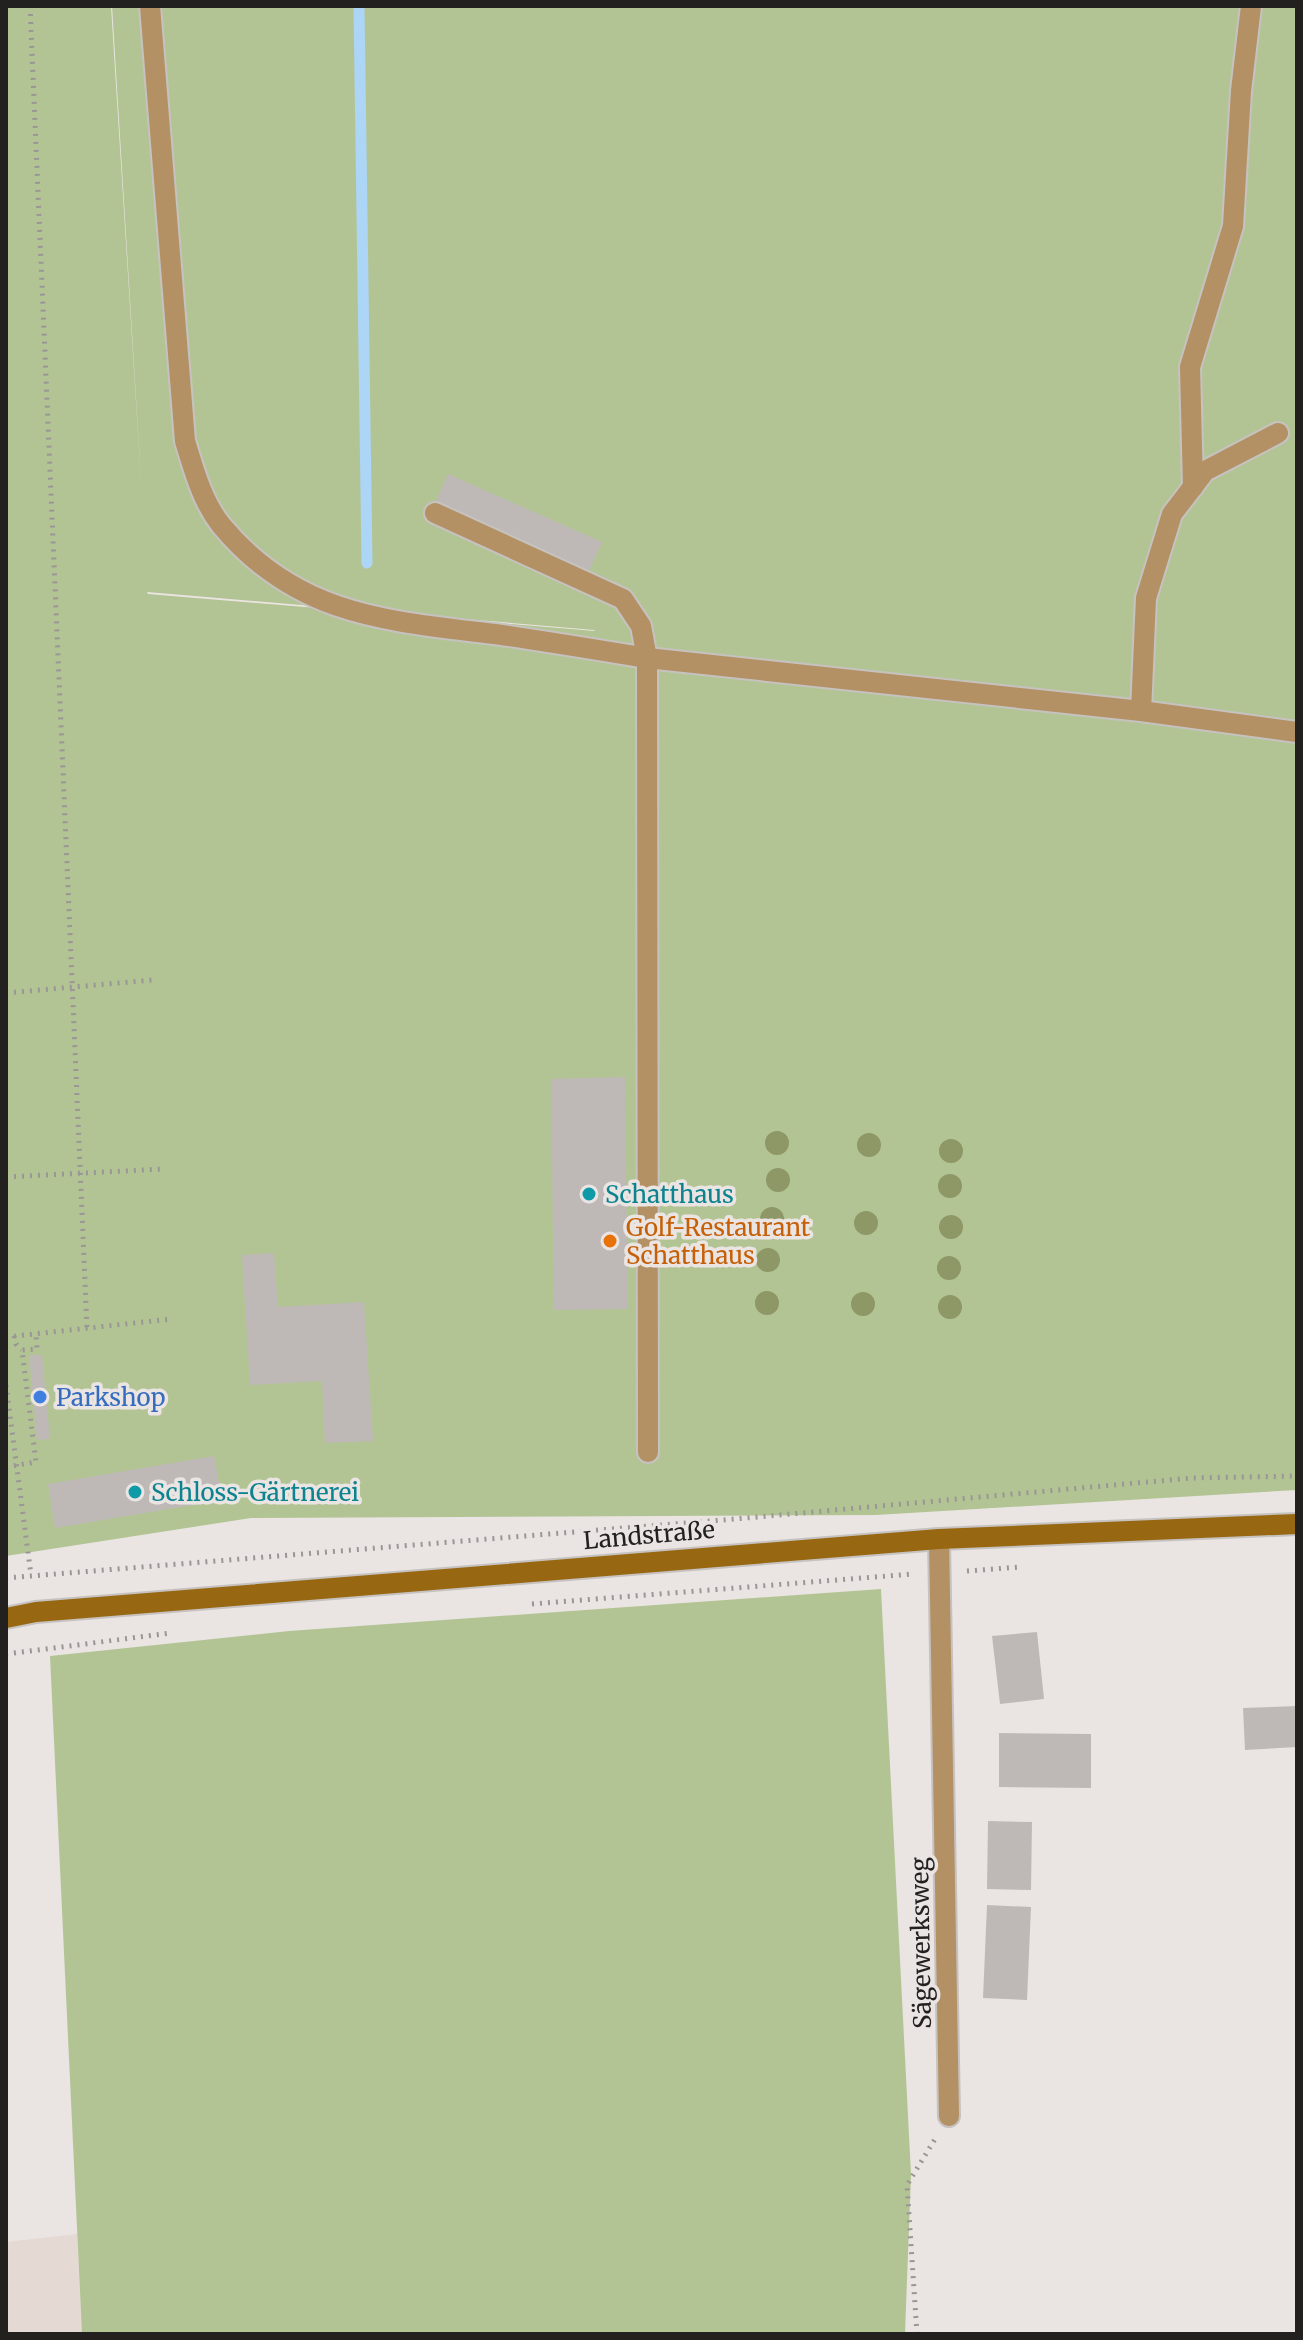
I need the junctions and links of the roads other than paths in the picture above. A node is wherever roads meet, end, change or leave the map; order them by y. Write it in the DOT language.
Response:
graph roads {
  1 [pos="150,6"];
  2 [pos="1251,6"];
  3 [pos="1278,433"];
  4 [pos="1193,487"];
  5 [pos="435,513"];
  6 [pos="647,658"];
  7 [pos="1141,711"];
  8 [pos="1297,732"];
  9 [pos="648,1452"];
  10 [pos="1297,1524"];
  11 [pos="939,1539"];
  12 [pos="6,1618"];
  13 [pos="949,2116"];
  1 -- 6 [label="street"];
  2 -- 4 [label="street"];
  3 -- 4 [label="street"];
  4 -- 7 [label="street"];
  5 -- 6 [label="street"];
  6 -- 7 [label="street"];
  6 -- 9 [label="street"];
  7 -- 8 [label="street"];
  10 -- 11 [label="street, Landstraße"];
  11 -- 12 [label="street, Landstraße"];
  11 -- 13 [label="street, Sägewerksweg"];
}
